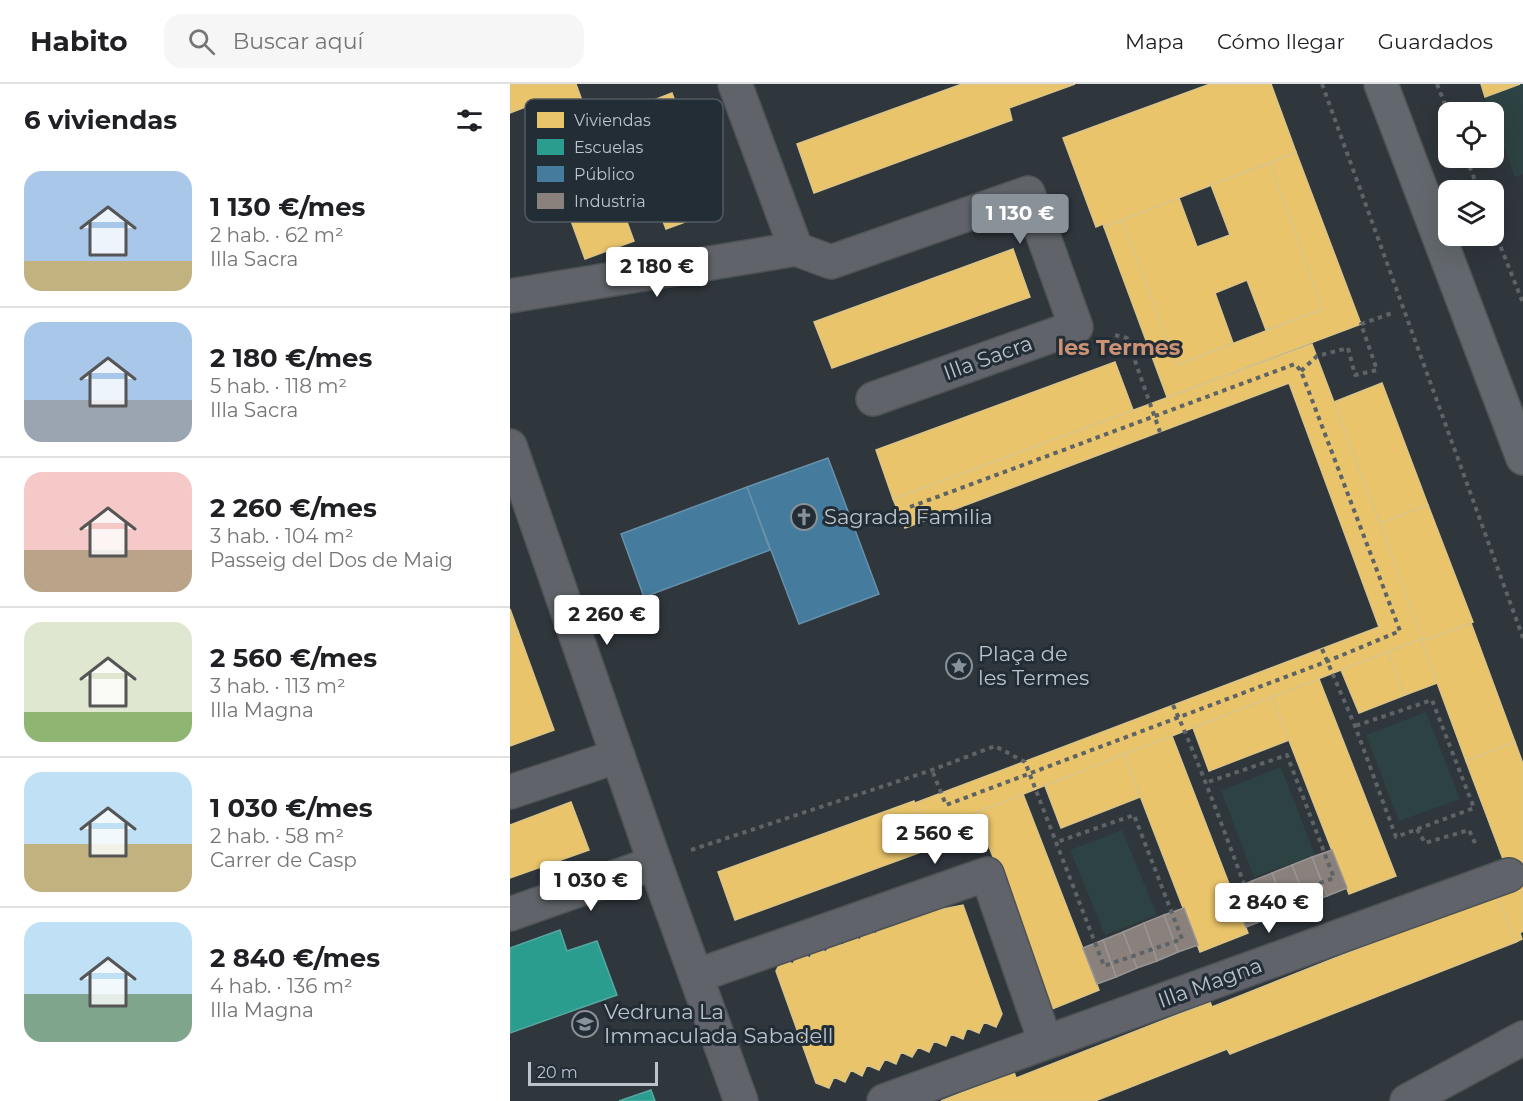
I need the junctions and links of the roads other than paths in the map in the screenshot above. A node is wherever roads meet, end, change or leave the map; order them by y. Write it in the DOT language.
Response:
graph roads {
  1 [pos="735,84"];
  2 [pos="1381,84"];
  3 [pos="796,249"];
  4 [pos="510,296"];
  5 [pos="873,399"];
  6 [pos="510,446"];
  7 [pos="1523,458"];
  8 [pos="618,756"];
  9 [pos="510,792"];
  10 [pos="655,863"];
  11 [pos="1509,875"];
  12 [pos="510,914"];
  13 [pos="696,976"];
  14 [pos="1523,1038"];
  15 [pos="1045,1041"];
  16 [pos="741,1101"];
  17 [pos="884,1101"];
  18 [pos="1407,1101"];
  1 -- 3 [label="street"];
  2 -- 7 [label="street"];
  3 -- 4 [label="street"];
  3 -- 5 [label="street, Illa Sacra"];
  6 -- 8 [label="street"];
  8 -- 9 [label="street"];
  8 -- 10 [label="street"];
  10 -- 12 [label="street"];
  10 -- 13 [label="street"];
  11 -- 15 [label="street, Illa Magna"];
  13 -- 15 [label="street"];
  13 -- 16 [label="street"];
  14 -- 18 [label="street"];
  15 -- 17 [label="street, Illa Magna"];
}
